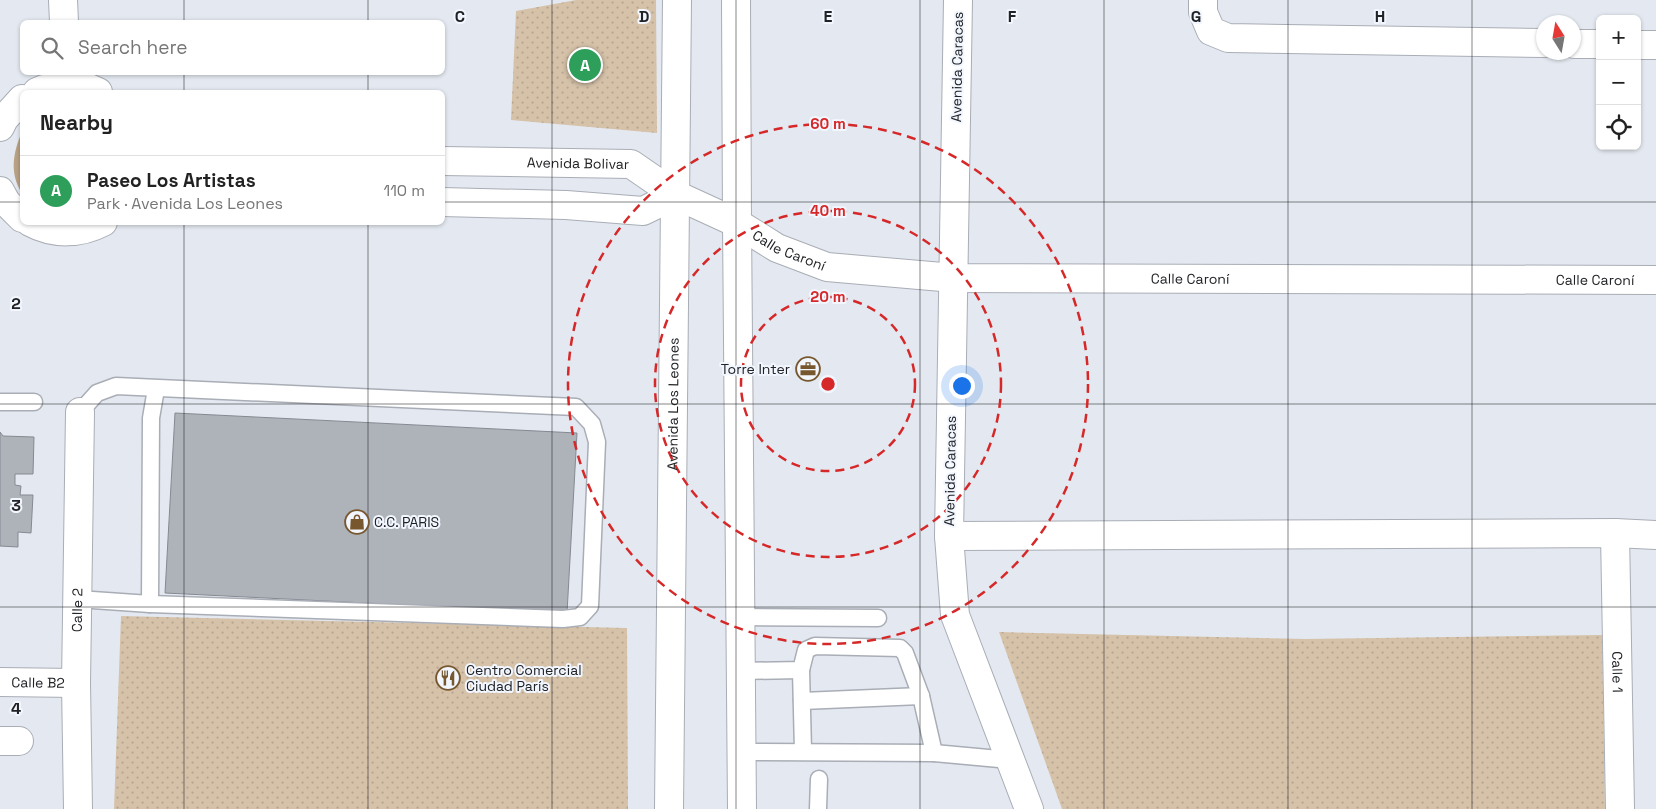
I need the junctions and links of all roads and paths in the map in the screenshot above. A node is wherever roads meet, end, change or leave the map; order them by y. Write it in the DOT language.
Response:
graph roads {
  1 [pos="63,0"];
  2 [pos="677,0"];
  3 [pos="736,0"];
  4 [pos="958,0"];
  5 [pos="1203,0"];
  6 [pos="64,20"];
  7 [pos="1536,43"];
  8 [pos="1581,44"];
  9 [pos="1596,44"];
  10 [pos="1641,45"];
  11 [pos="1656,45"];
  12 [pos="66,78"];
  13 [pos="42,90"];
  14 [pos="93,90"];
  15 [pos="20,101"];
  16 [pos="1,122"];
  17 [pos="445,161"];
  18 [pos="676,195"];
  19 [pos="445,202"];
  20 [pos="736,222"];
  21 [pos="35,225"];
  22 [pos="96,225"];
  23 [pos="954,278"];
  24 [pos="1656,280"];
  25 [pos="156,389"];
  26 [pos="0,402"];
  27 [pos="34,402"];
  28 [pos="80,412"];
  29 [pos="1614,533"];
  30 [pos="1656,535"];
  31 [pos="949,536"];
  32 [pos="78,599"];
  33 [pos="150,604"];
  34 [pos="740,616"];
  35 [pos="878,618"];
  36 [pos="801,670"];
  37 [pos="740,671"];
  38 [pos="0,682"];
  39 [pos="76,683"];
  40 [pos="921,696"];
  41 [pos="802,700"];
  42 [pos="803,751"];
  43 [pos="742,752"];
  44 [pos="934,753"];
  45 [pos="1010,760"];
  46 [pos="820,779"];
  47 [pos="78,809"];
  48 [pos="669,809"];
  49 [pos="742,809"];
  50 [pos="818,809"];
  51 [pos="1029,809"];
  52 [pos="1620,809"];
  1 -- 6 [label="street"];
  2 -- 18 [label="street, Avenida Los Leones"];
  3 -- 20 [label="street"];
  4 -- 23 [label="street, Avenida Caracas"];
  5 -- 7 [label="street"];
  8 -- 9 [label="street"];
  10 -- 11 [label="street"];
  12 -- 13 [label="street"];
  12 -- 14 [label="street"];
  15 -- 16 [label="street"];
  17 -- 18 [label="street, Avenida Bolivar"];
  18 -- 19 [label="street"];
  18 -- 20 [label="street, Avenida Bolivar"];
  18 -- 48 [label="street, Avenida Los Leones"];
  20 -- 23 [label="street, Calle Caroní"];
  20 -- 34 [label="street"];
  21 -- 22 [label="street"];
  23 -- 24 [label="street, Calle Caroní"];
  23 -- 31 [label="street, Avenida Caracas"];
  25 -- 28 [label="lane"];
  25 -- 33 [label="lane"];
  25 -- 33 [label="lane"];
  26 -- 27 [label="lane"];
  28 -- 32 [label="street, Calle 2"];
  29 -- 30 [label="street"];
  29 -- 31 [label="street"];
  29 -- 52 [label="street, Calle 1"];
  31 -- 45 [label="street, Avenida Caracas"];
  32 -- 33 [label="lane"];
  32 -- 39 [label="street, Calle 2"];
  34 -- 35 [label="lane"];
  34 -- 37 [label="street"];
  36 -- 37 [label="lane"];
  36 -- 40 [label="lane"];
  36 -- 41 [label="lane"];
  37 -- 43 [label="street"];
  38 -- 39 [label="street, Calle B2"];
  39 -- 47 [label="street, Calle 2"];
  40 -- 41 [label="lane"];
  40 -- 44 [label="lane"];
  41 -- 42 [label="lane"];
  42 -- 43 [label="lane"];
  42 -- 44 [label="lane"];
  43 -- 49 [label="street"];
  44 -- 45 [label="lane"];
  45 -- 51 [label="street, Avenida Caracas"];
  46 -- 50 [label="lane"];
}
